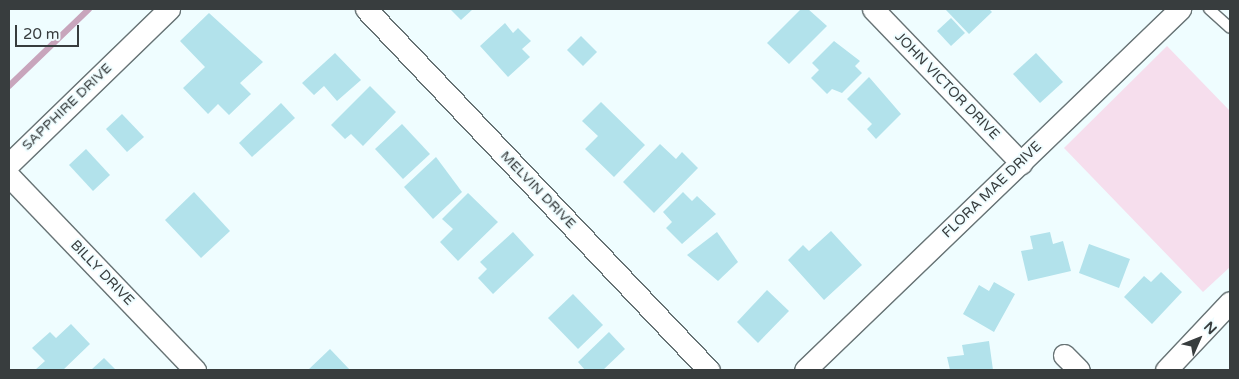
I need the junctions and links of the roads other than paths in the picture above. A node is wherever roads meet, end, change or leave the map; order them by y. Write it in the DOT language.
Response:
graph roads {
  1 [pos="169,9"];
  2 [pos="366,9"];
  3 [pos="874,9"];
  4 [pos="1180,9"];
  5 [pos="1209,9"];
  6 [pos="1230,28"];
  7 [pos="1020,162"];
  8 [pos="9,164"];
  9 [pos="9,176"];
  10 [pos="1230,302"];
  11 [pos="1064,355"];
  12 [pos="195,370"];
  13 [pos="709,370"];
  14 [pos="805,370"];
  15 [pos="1078,370"];
  16 [pos="1166,370"];
  1 -- 8 [label="street, SAPPHIRE DRIVE"];
  2 -- 13 [label="street, MELVIN DRIVE"];
  3 -- 7 [label="street, JOHN VICTOR DRIVE"];
  4 -- 7 [label="street, FLORA MAE DRIVE"];
  5 -- 6 [label="lane"];
  7 -- 14 [label="street, FLORA MAE DRIVE"];
  9 -- 12 [label="street, BILLY DRIVE"];
  10 -- 16 [label="street"];
  11 -- 15 [label="street"];
}
